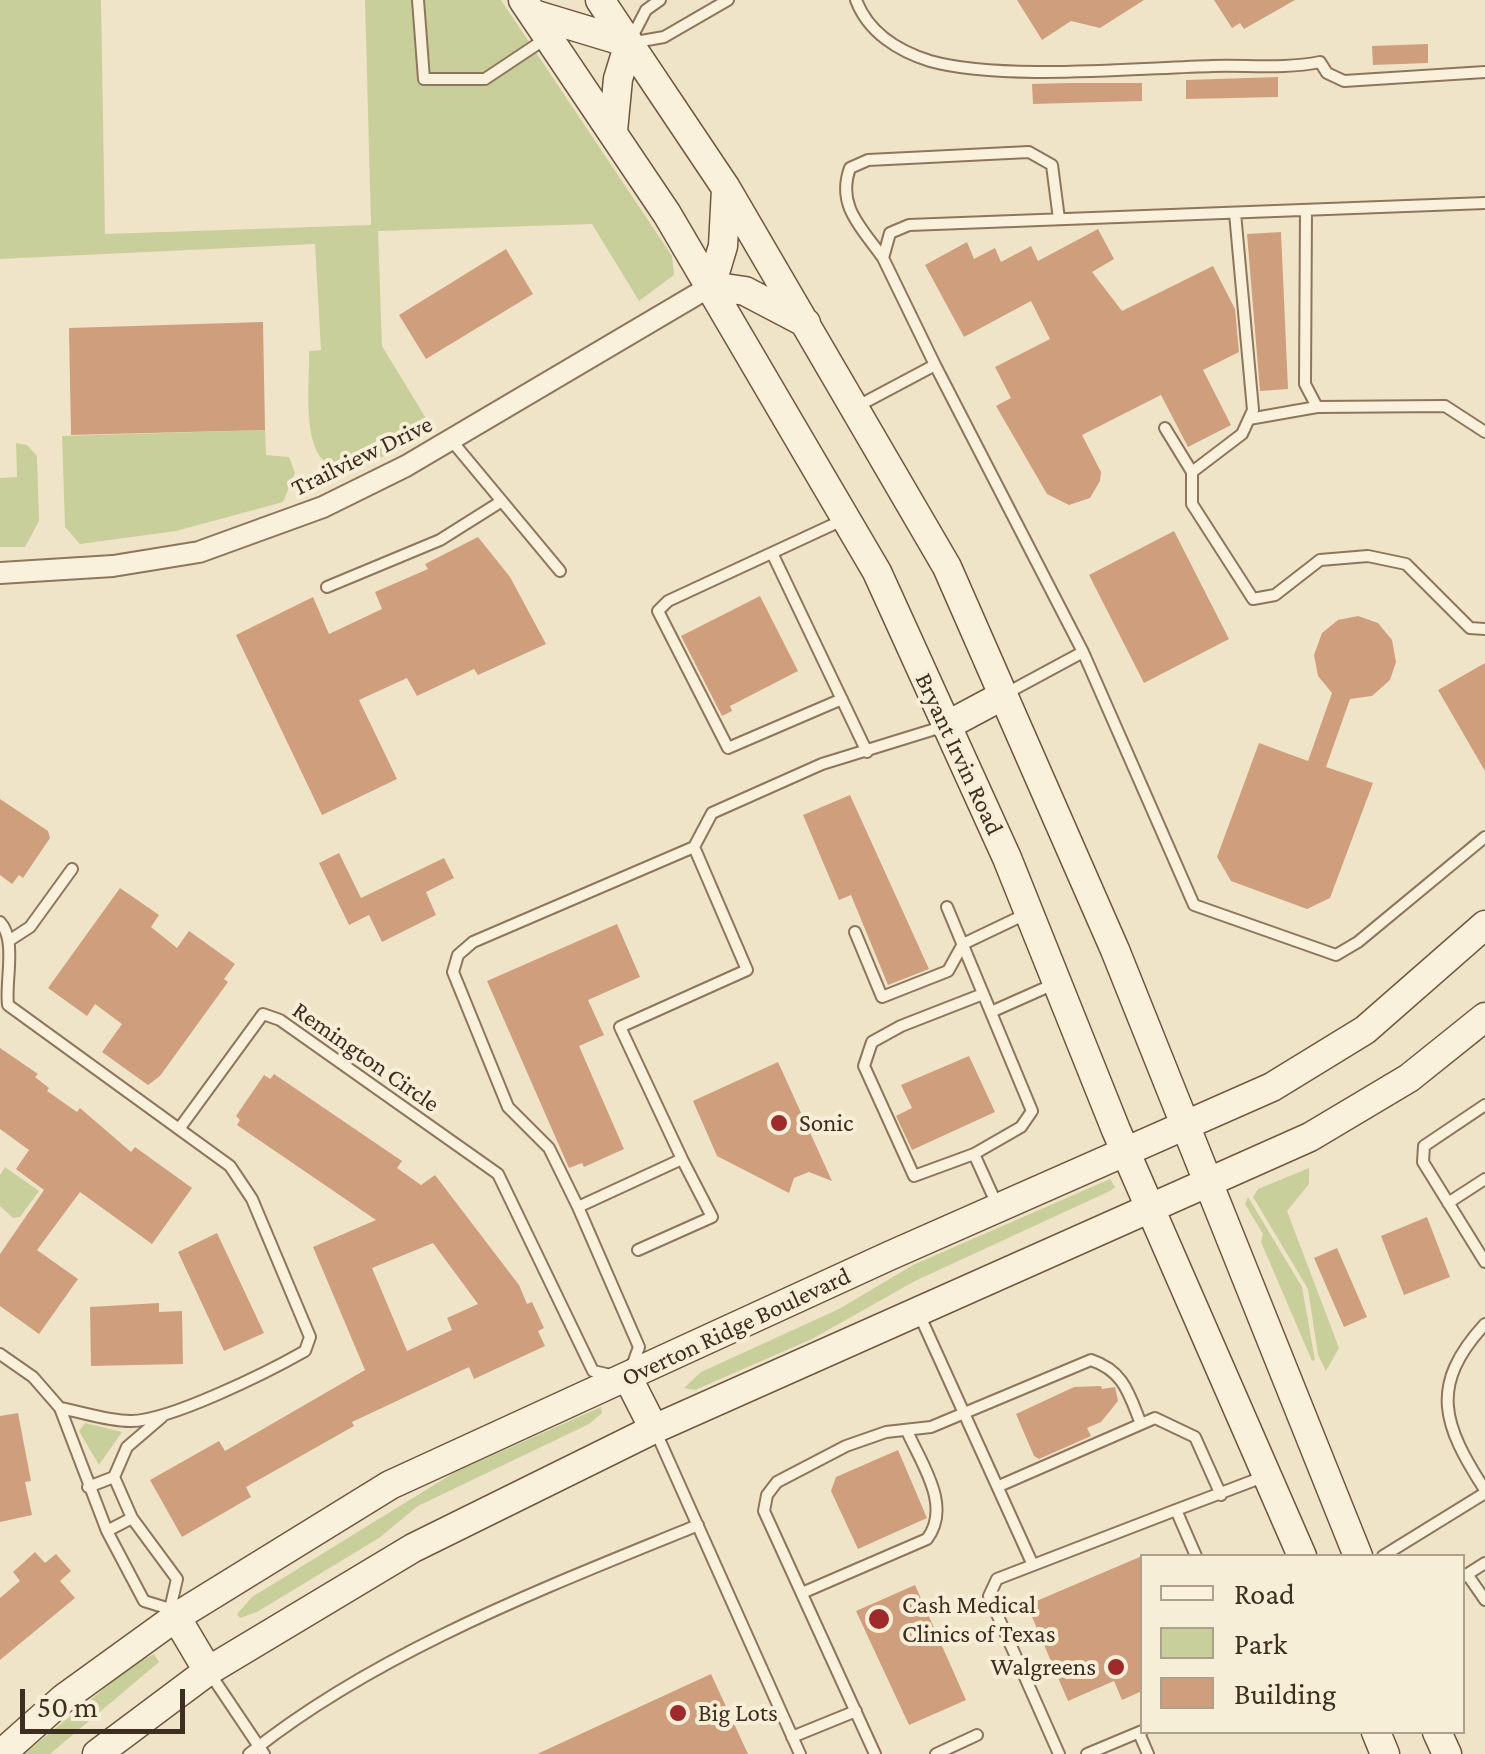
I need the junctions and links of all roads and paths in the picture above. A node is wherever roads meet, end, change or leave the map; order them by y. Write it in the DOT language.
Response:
graph roads {
  1 [pos="418,0"];
  2 [pos="600,0"];
  3 [pos="660,0"];
  4 [pos="856,0"];
  5 [pos="720,2"];
  6 [pos="535,17"];
  7 [pos="630,43"];
  8 [pos="1485,72"];
  9 [pos="613,131"];
  10 [pos="726,188"];
  11 [pos="1485,203"];
  12 [pos="1306,210"];
  13 [pos="1236,212"];
  14 [pos="1059,220"];
  15 [pos="883,258"];
  16 [pos="711,286"];
  17 [pos="807,324"];
  18 [pos="935,365"];
  19 [pos="1317,407"];
  20 [pos="856,408"];
  21 [pos="1249,419"];
  22 [pos="1165,428"];
  23 [pos="1485,432"];
  24 [pos="451,440"];
  25 [pos="1192,472"];
  26 [pos="502,501"];
  27 [pos="846,519"];
  28 [pos="772,553"];
  29 [pos="560,571"];
  30 [pos="0,574"];
  31 [pos="327,587"];
  32 [pos="1485,629"];
  33 [pos="1083,652"];
  34 [pos="1004,695"];
  35 [pos="842,699"];
  36 [pos="946,726"];
  37 [pos="867,752"];
  38 [pos="1485,837"];
  39 [pos="694,847"];
  40 [pos="72,870"];
  41 [pos="946,907"];
  42 [pos="1029,912"];
  43 [pos="0,922"];
  44 [pos="1485,926"];
  45 [pos="854,932"];
  46 [pos="10,940"];
  47 [pos="963,944"];
  48 [pos="1057,983"];
  49 [pos="983,994"];
  50 [pos="4,1002"];
  51 [pos="991,1012"];
  52 [pos="1485,1017"];
  53 [pos="1485,1104"];
  54 [pos="1184,1126"];
  55 [pos="179,1129"];
  56 [pos="1126,1151"];
  57 [pos="974,1154"];
  58 [pos="682,1159"];
  59 [pos="1485,1179"];
  60 [pos="1206,1180"];
  61 [pos="1448,1203"];
  62 [pos="578,1206"];
  63 [pos="1150,1206"];
  64 [pos="998,1208"];
  65 [pos="638,1250"];
  66 [pos="1485,1262"];
  67 [pos="918,1312"];
  68 [pos="1485,1324"];
  69 [pos="0,1354"];
  70 [pos="628,1378"];
  71 [pos="60,1408"];
  72 [pos="964,1411"];
  73 [pos="162,1416"];
  74 [pos="1141,1424"];
  75 [pos="654,1430"];
  76 [pos="907,1431"];
  77 [pos="1268,1475"];
  78 [pos="114,1477"];
  79 [pos="999,1486"];
  80 [pos="88,1487"];
  81 [pos="1485,1492"];
  82 [pos="1220,1494"];
  83 [pos="1176,1510"];
  84 [pos="132,1518"];
  85 [pos="698,1525"];
  86 [pos="107,1531"];
  87 [pos="1195,1554"];
  88 [pos="1301,1554"];
  89 [pos="1357,1554"];
  90 [pos="1386,1554"];
  91 [pos="1032,1563"];
  92 [pos="1485,1563"];
  93 [pos="1465,1576"];
  94 [pos="802,1593"];
  95 [pos="1485,1600"];
  96 [pos="173,1613"];
  97 [pos="208,1671"];
  98 [pos="856,1712"];
  99 [pos="1140,1732"];
  100 [pos="977,1734"];
  101 [pos="792,1737"];
  102 [pos="261,1750"];
  103 [pos="0,1754"];
  104 [pos="97,1754"];
  105 [pos="249,1754"];
  106 [pos="800,1754"];
  107 [pos="876,1754"];
  108 [pos="936,1754"];
  109 [pos="1058,1754"];
  110 [pos="1087,1754"];
  1 -- 6 [label="lane"];
  2 -- 7 [label="main road"];
  3 -- 7 [label="lane"];
  4 -- 8 [label="lane"];
  5 -- 7 [label="lane"];
  6 -- 7 [label="main road"];
  6 -- 9 [label="main road, Bryant Irvin Road"];
  7 -- 9 [label="main road"];
  7 -- 10 [label="main road"];
  9 -- 16 [label="main road, Bryant Irvin Road"];
  10 -- 16 [label="main road"];
  10 -- 17 [label="main road"];
  11 -- 12 [label="lane"];
  12 -- 13 [label="lane"];
  12 -- 19 [label="lane"];
  13 -- 14 [label="lane"];
  13 -- 21 [label="lane"];
  14 -- 15 [label="lane"];
  14 -- 15 [label="lane"];
  15 -- 18 [label="lane"];
  16 -- 17 [label="main road"];
  16 -- 24 [label="street, Trailview Drive"];
  16 -- 27 [label="main road, Bryant Irvin Road"];
  17 -- 20 [label="main road"];
  18 -- 20 [label="lane"];
  18 -- 33 [label="lane"];
  19 -- 21 [label="lane"];
  19 -- 23 [label="lane"];
  20 -- 34 [label="main road"];
  21 -- 25 [label="lane"];
  22 -- 25 [label="lane"];
  24 -- 26 [label="lane"];
  24 -- 30 [label="street, Trailview Drive"];
  25 -- 32 [label="lane"];
  26 -- 29 [label="lane"];
  26 -- 31 [label="lane"];
  27 -- 28 [label="lane"];
  27 -- 36 [label="main road, Bryant Irvin Road"];
  28 -- 35 [label="lane"];
  28 -- 35 [label="lane"];
  33 -- 34 [label="lane"];
  33 -- 38 [label="lane"];
  34 -- 36 [label="main road"];
  34 -- 54 [label="main road"];
  35 -- 37 [label="lane"];
  36 -- 37 [label="lane"];
  36 -- 42 [label="main road, Bryant Irvin Road"];
  37 -- 39 [label="lane"];
  39 -- 58 [label="lane"];
  39 -- 62 [label="lane"];
  40 -- 46 [label="lane"];
  41 -- 47 [label="lane"];
  42 -- 47 [label="lane"];
  42 -- 48 [label="main road, Bryant Irvin Road"];
  43 -- 46 [label="lane"];
  44 -- 54 [label="main road, Overton Ridge Boulevard"];
  45 -- 47 [label="lane"];
  46 -- 50 [label="lane"];
  47 -- 49 [label="lane"];
  48 -- 51 [label="lane"];
  48 -- 56 [label="main road, Bryant Irvin Road"];
  49 -- 51 [label="lane"];
  49 -- 57 [label="lane"];
  50 -- 55 [label="lane"];
  51 -- 57 [label="lane"];
  52 -- 60 [label="main road"];
  53 -- 61 [label="lane"];
  54 -- 56 [label="main road, Overton Ridge Boulevard"];
  54 -- 60 [label="main road"];
  55 -- 70 [label="lane, Remington Circle"];
  55 -- 73 [label="lane"];
  56 -- 63 [label="main road, Bryant Irvin Road"];
  56 -- 64 [label="main road, Overton Ridge Boulevard"];
  57 -- 64 [label="lane"];
  58 -- 62 [label="lane"];
  58 -- 65 [label="lane"];
  59 -- 61 [label="lane"];
  60 -- 63 [label="main road"];
  60 -- 89 [label="main road"];
  61 -- 66 [label="lane"];
  62 -- 70 [label="lane"];
  63 -- 67 [label="main road"];
  63 -- 77 [label="main road, Bryant Irvin Road"];
  64 -- 70 [label="main road, Overton Ridge Boulevard"];
  67 -- 72 [label="lane"];
  67 -- 75 [label="main road"];
  68 -- 81 [label="lane"];
  69 -- 71 [label="lane"];
  70 -- 75 [label="main road"];
  70 -- 96 [label="main road, Overton Ridge Boulevard"];
  71 -- 73 [label="lane"];
  71 -- 80 [label="lane"];
  72 -- 74 [label="lane"];
  72 -- 76 [label="lane"];
  72 -- 79 [label="lane"];
  73 -- 78 [label="lane"];
  74 -- 79 [label="lane"];
  74 -- 82 [label="lane"];
  75 -- 85 [label="lane"];
  75 -- 97 [label="main road"];
  76 -- 94 [label="lane"];
  76 -- 94 [label="lane"];
  77 -- 82 [label="lane"];
  77 -- 88 [label="main road, Bryant Irvin Road"];
  78 -- 80 [label="lane"];
  78 -- 84 [label="lane"];
  79 -- 91 [label="lane"];
  80 -- 86 [label="lane"];
  81 -- 90 [label="lane"];
  82 -- 83 [label="lane"];
  83 -- 87 [label="lane"];
  83 -- 91 [label="lane"];
  84 -- 86 [label="lane"];
  84 -- 96 [label="lane"];
  85 -- 101 [label="lane"];
  85 -- 102 [label="lane"];
  86 -- 96 [label="lane"];
  91 -- 109 [label="lane"];
  92 -- 93 [label="lane"];
  93 -- 95 [label="lane"];
  94 -- 98 [label="lane"];
  96 -- 97 [label="main road"];
  96 -- 103 [label="main road, Overton Ridge Boulevard"];
  97 -- 102 [label="lane"];
  97 -- 104 [label="main road"];
  98 -- 101 [label="lane"];
  98 -- 107 [label="lane"];
  99 -- 110 [label="lane"];
  100 -- 108 [label="lane"];
  101 -- 106 [label="lane"];
  102 -- 105 [label="lane"];
}
